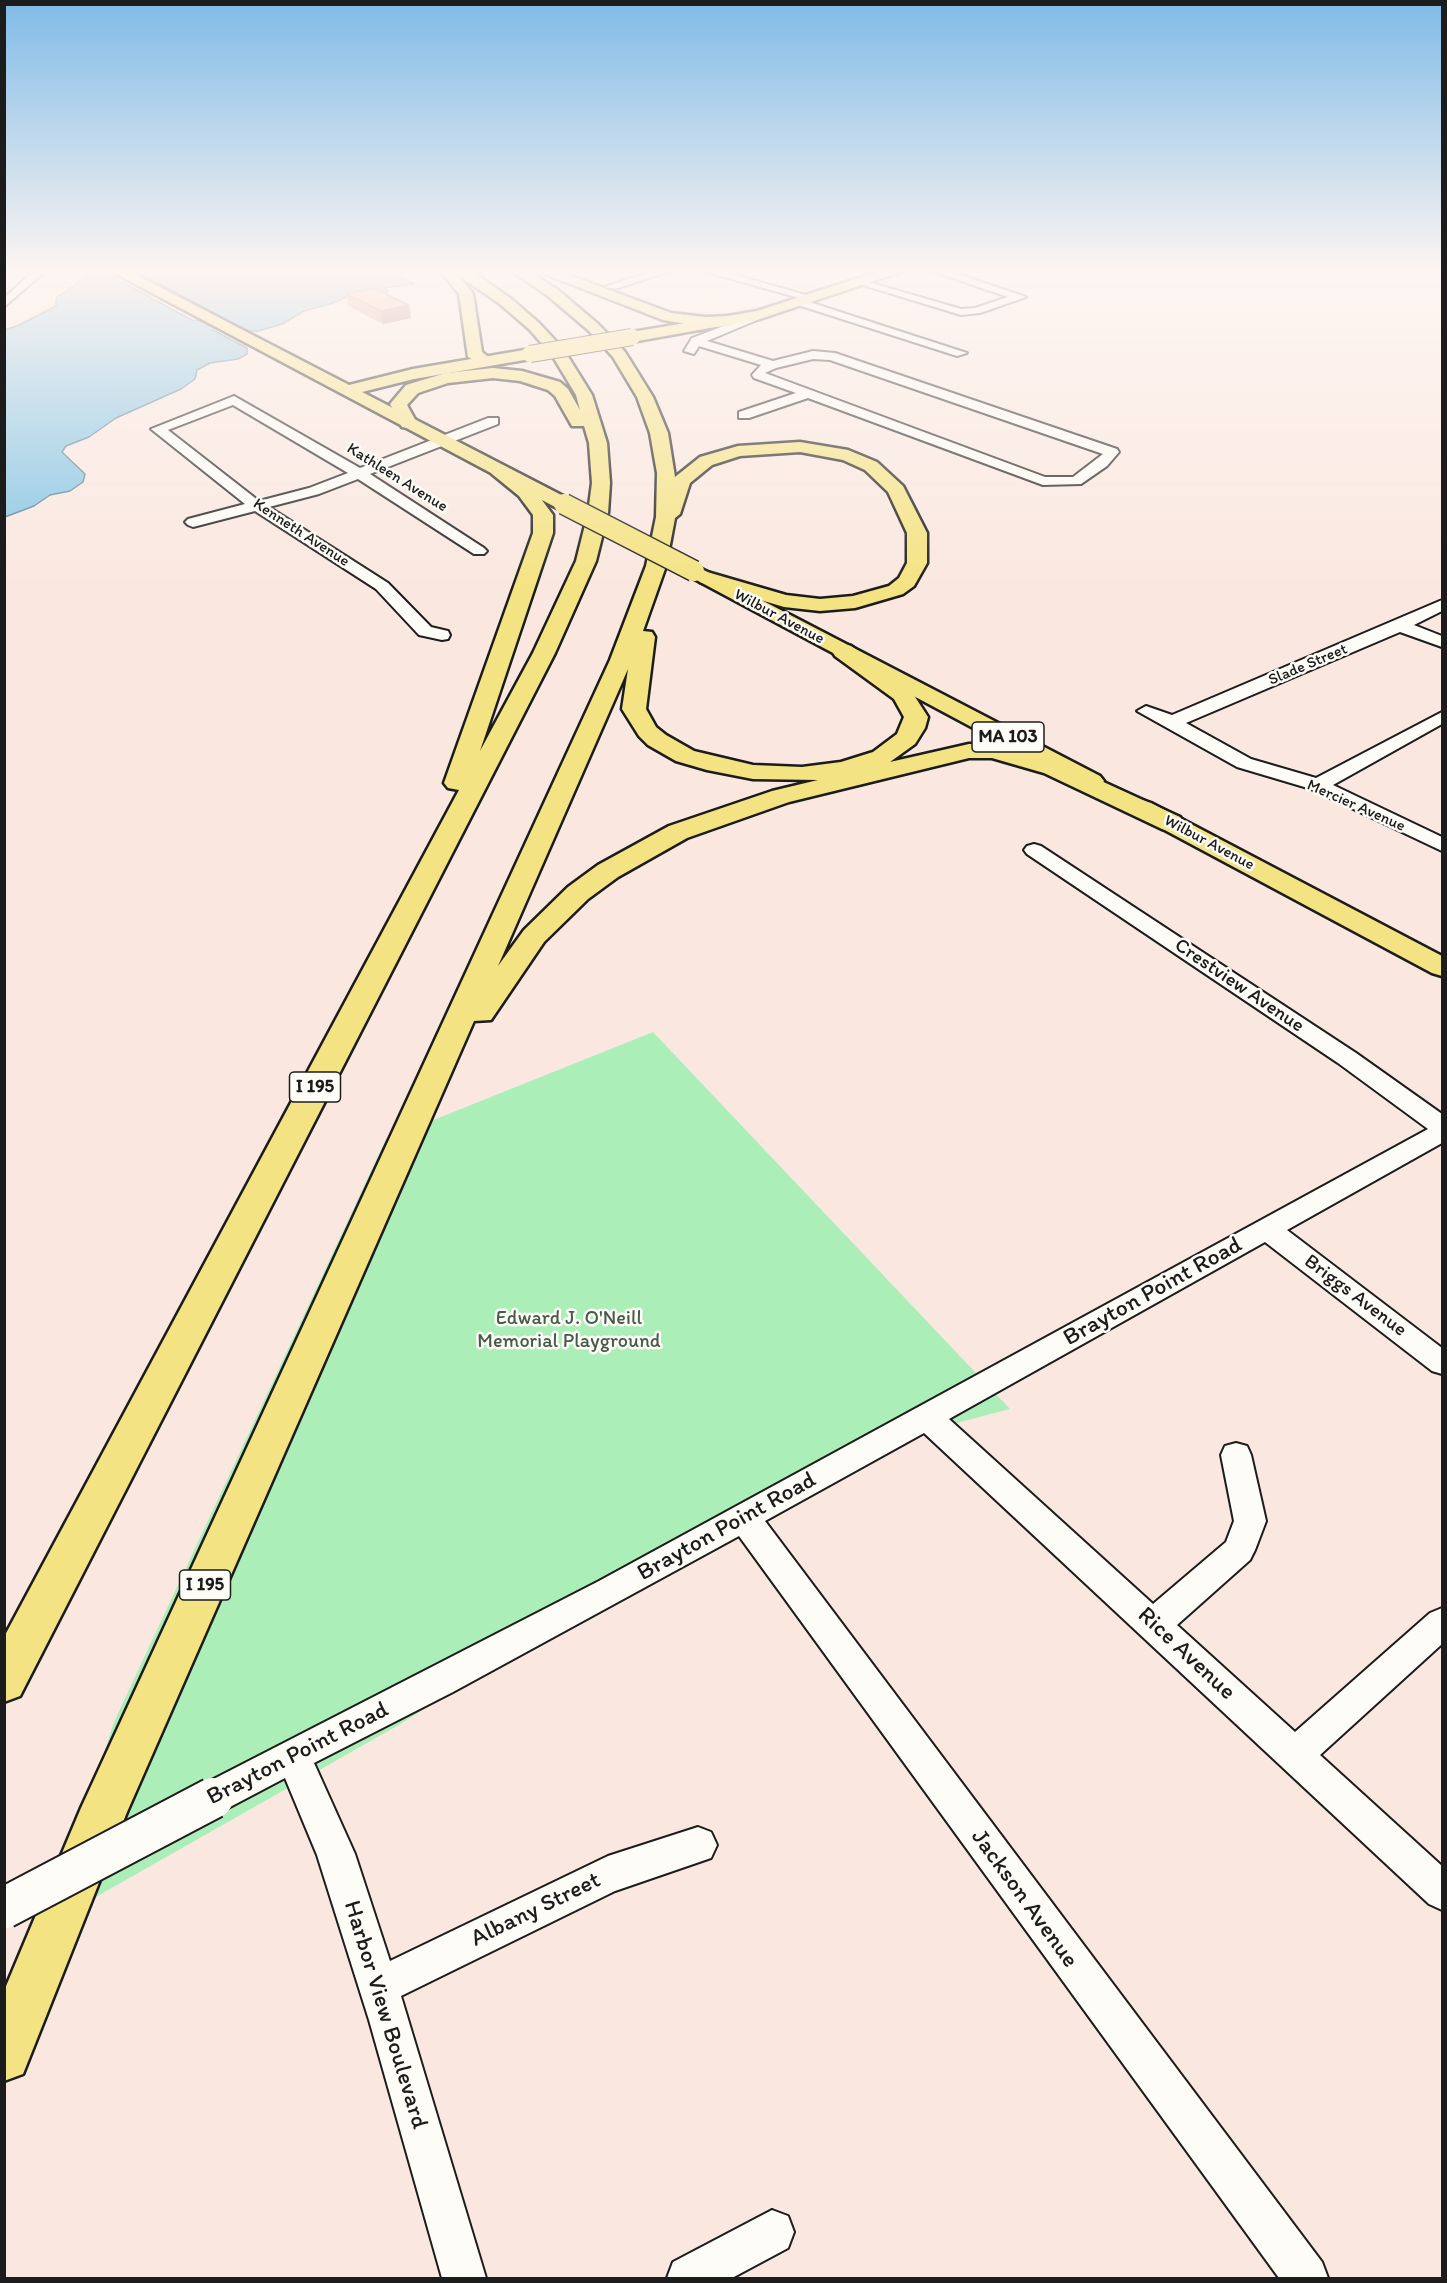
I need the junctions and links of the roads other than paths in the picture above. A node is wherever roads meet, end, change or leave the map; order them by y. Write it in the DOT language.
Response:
graph roads {
  1 [pos="318,376"];
  2 [pos="407,376"];
  3 [pos="461,376"];
  4 [pos="518,376"];
  5 [pos="572,376"];
  6 [pos="632,376"];
  7 [pos="759,376"];
  8 [pos="888,376"];
  9 [pos="347,391"];
  10 [pos="807,394"];
  11 [pos="234,400"];
  12 [pos="744,415"];
  13 [pos="493,421"];
  14 [pos="408,423"];
  15 [pos="443,441"];
  16 [pos="498,470"];
  17 [pos="358,474"];
  18 [pos="601,483"];
  19 [pos="258,506"];
  20 [pos="193,522"];
  21 [pos="664,533"];
  22 [pos="479,551"];
  23 [pos="701,574"];
  24 [pos="651,583"];
  25 [pos="1443,605"];
  26 [pos="1400,627"];
  27 [pos="442,635"];
  28 [pos="1443,642"];
  29 [pos="843,651"];
  30 [pos="1146,711"];
  31 [pos="1443,717"];
  32 [pos="1172,722"];
  33 [pos="1318,785"];
  34 [pos="1172,823"];
  35 [pos="1443,845"];
  36 [pos="1034,850"];
  37 [pos="412,905"];
  38 [pos="1443,967"];
  39 [pos="414,1119"];
  40 [pos="1443,1126"];
  41 [pos="1443,1131"];
  42 [pos="1266,1229"];
  43 [pos="1443,1363"];
  44 [pos="928,1418"];
  45 [pos="1236,1455"];
  46 [pos="745,1518"];
  47 [pos="1443,1623"];
  48 [pos="1154,1624"];
  49 [pos="4,1682"];
  50 [pos="293,1755"];
  51 [pos="1295,1755"];
  52 [pos="698,1845"];
  53 [pos="1443,1891"];
  54 [pos="4,1908"];
  55 [pos="378,1987"];
  56 [pos="4,2055"];
  57 [pos="772,2232"];
  58 [pos="464,2278"];
  59 [pos="689,2278"];
  60 [pos="1306,2278"];
  1 -- 9 [label="main road, Wilbur Avenue / MA 103"];
  2 -- 9 [label="main road"];
  3 -- 14 [label="main road"];
  4 -- 18 [label="main road"];
  5 -- 18 [label="main road, I 195"];
  6 -- 21 [label="main road, I 195"];
  7 -- 10 [label="street"];
  8 -- 10 [label="street"];
  9 -- 14 [label="main road, Wilbur Avenue / MA 103"];
  10 -- 12 [label="street"];
  11 -- 17 [label="street, Kathleen Avenue"];
  11 -- 19 [label="street, Kenneth Avenue"];
  13 -- 15 [label="street"];
  14 -- 15 [label="main road, Wilbur Avenue / MA 103"];
  15 -- 16 [label="main road, Wilbur Avenue / MA 103"];
  15 -- 17 [label="street"];
  16 -- 23 [label="main road, Wilbur Avenue / MA 103, bridge"];
  16 -- 37 [label="main road"];
  17 -- 19 [label="street"];
  17 -- 22 [label="street, Kathleen Avenue"];
  18 -- 37 [label="main road, I 195"];
  19 -- 20 [label="street"];
  19 -- 27 [label="street, Kenneth Avenue"];
  21 -- 23 [label="main road"];
  21 -- 24 [label="main road, I 195"];
  23 -- 29 [label="main road, Wilbur Avenue / MA 103"];
  24 -- 29 [label="main road"];
  24 -- 39 [label="main road, I 195"];
  25 -- 26 [label="street, Slade Street"];
  26 -- 28 [label="street"];
  26 -- 32 [label="street, Slade Street"];
  29 -- 34 [label="main road, Wilbur Avenue / MA 103"];
  30 -- 32 [label="street, Mercier Avenue"];
  31 -- 33 [label="street"];
  32 -- 33 [label="street, Mercier Avenue"];
  33 -- 35 [label="street, Mercier Avenue"];
  34 -- 38 [label="main road, Wilbur Avenue / MA 103"];
  34 -- 39 [label="main road"];
  36 -- 40 [label="street, Crestview Avenue"];
  37 -- 49 [label="main road, I 195"];
  39 -- 56 [label="main road, I 195"];
  41 -- 42 [label="street, Brayton Point Road"];
  42 -- 43 [label="street, Briggs Avenue"];
  42 -- 44 [label="street, Brayton Point Road"];
  44 -- 46 [label="street, Brayton Point Road"];
  44 -- 48 [label="street, Rice Avenue"];
  45 -- 48 [label="street"];
  46 -- 50 [label="street, Brayton Point Road"];
  46 -- 60 [label="street, Jackson Avenue"];
  47 -- 51 [label="street"];
  48 -- 51 [label="street, Rice Avenue"];
  50 -- 54 [label="street, Brayton Point Road, bridge"];
  50 -- 55 [label="street, Harbor View Boulevard"];
  51 -- 53 [label="street, Rice Avenue"];
  52 -- 55 [label="street, Albany Street"];
  55 -- 58 [label="street, Harbor View Boulevard"];
  57 -- 59 [label="street"];
}
